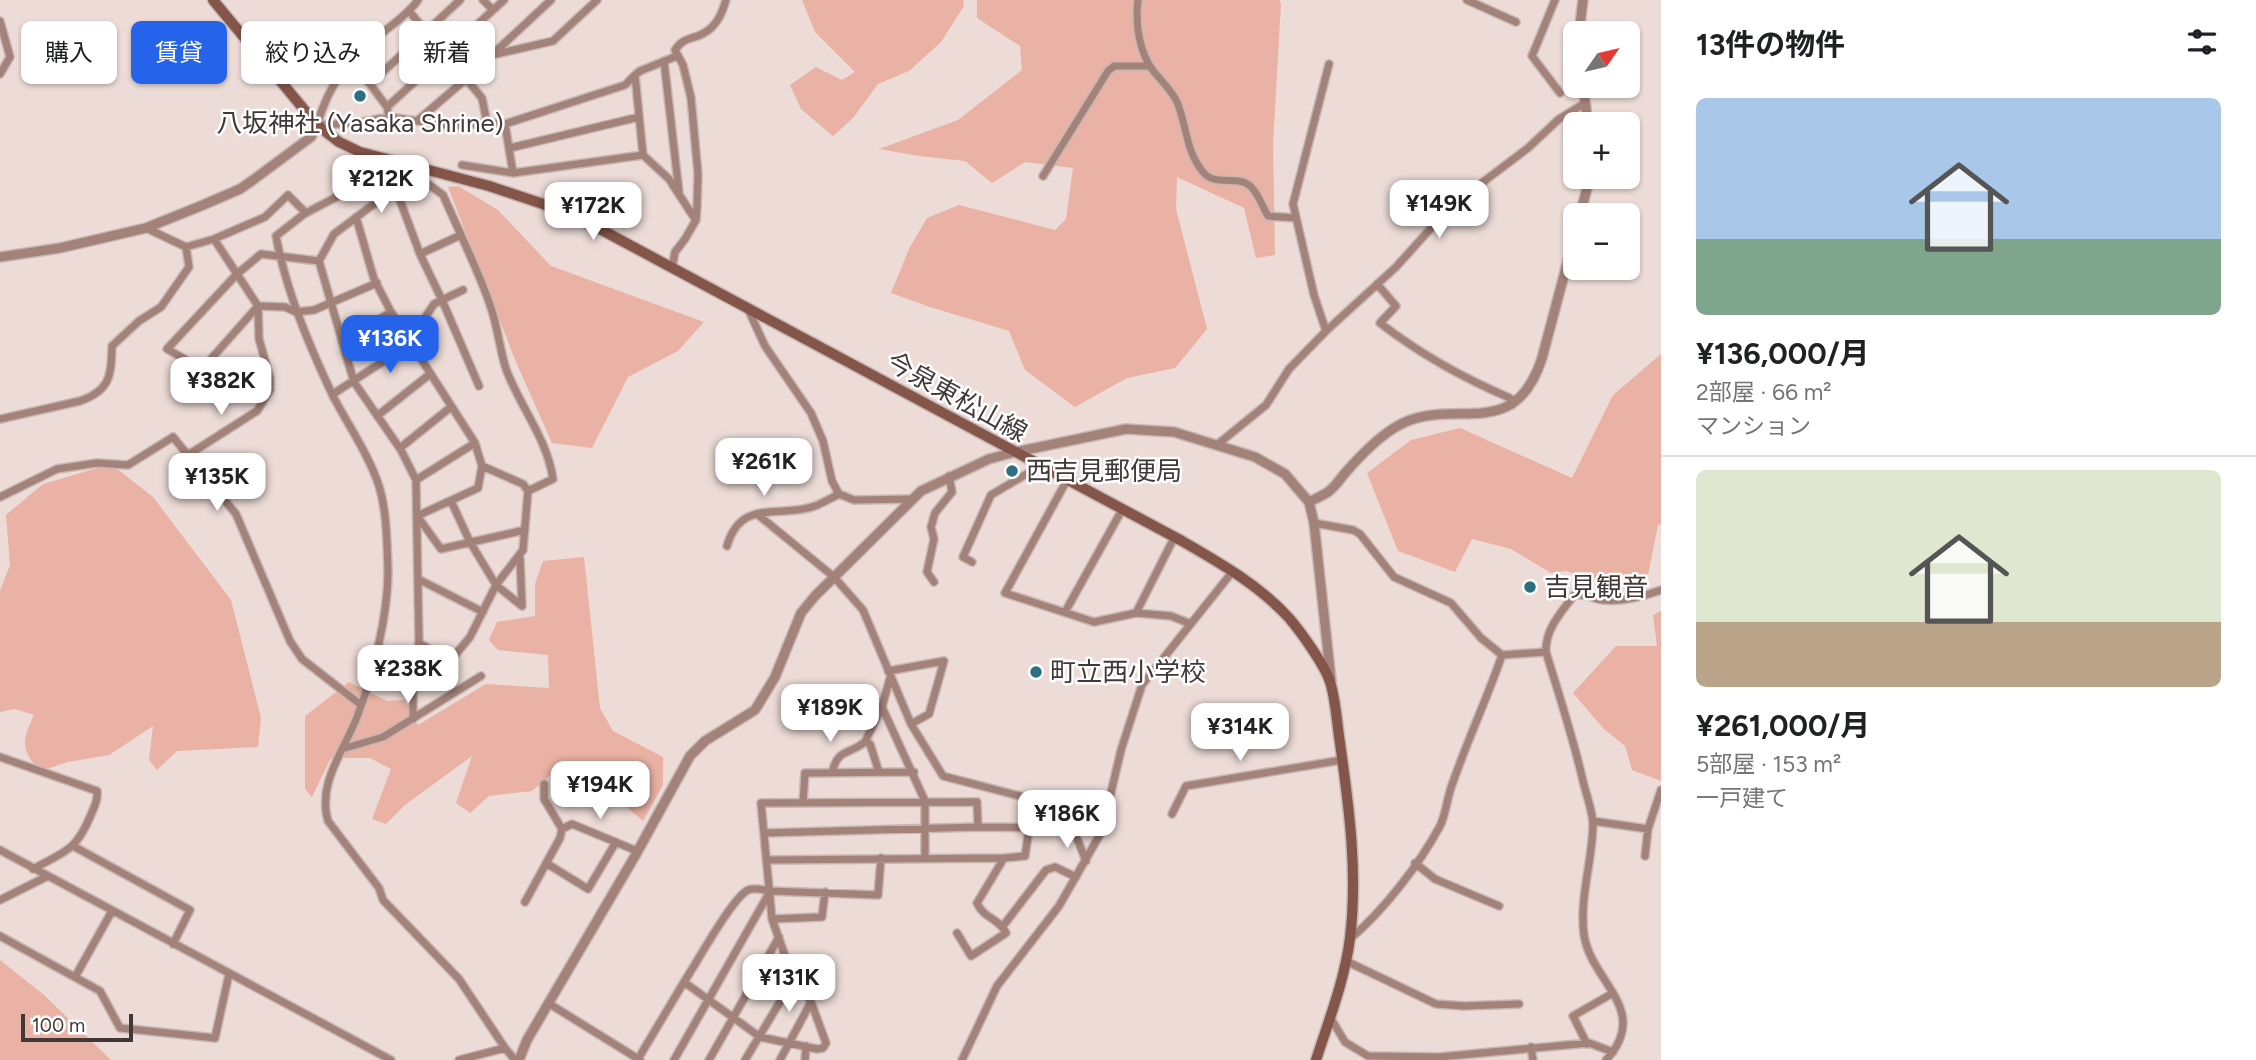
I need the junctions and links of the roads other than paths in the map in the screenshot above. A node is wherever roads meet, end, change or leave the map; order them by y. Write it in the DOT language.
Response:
graph roads {
  1 [pos="213,0"];
  2 [pos="418,0"];
  3 [pos="460,0"];
  4 [pos="483,0"];
  5 [pos="504,0"];
  6 [pos="551,0"];
  7 [pos="597,0"];
  8 [pos="726,0"];
  9 [pos="1138,0"];
  10 [pos="1467,0"];
  11 [pos="1555,0"];
  12 [pos="1583,0"];
  13 [pos="409,10"];
  14 [pos="493,10"];
  15 [pos="0,21"];
  16 [pos="418,21"];
  17 [pos="438,21"];
  18 [pos="481,21"];
  19 [pos="1580,21"];
  20 [pos="1516,22"];
  21 [pos="385,31"];
  22 [pos="495,51"];
  23 [pos="495,54"];
  24 [pos="677,56"];
  25 [pos="399,57"];
  26 [pos="664,61"];
  27 [pos="1328,64"];
  28 [pos="1150,65"];
  29 [pos="385,70"];
  30 [pos="0,74"];
  31 [pos="635,75"];
  32 [pos="335,84"];
  33 [pos="370,84"];
  34 [pos="412,84"];
  35 [pos="460,84"];
  36 [pos="470,84"];
  37 [pos="1560,93"];
  38 [pos="1584,98"];
  39 [pos="1585,103"];
  40 [pos="387,107"];
  41 [pos="1586,112"];
  42 [pos="389,117"];
  43 [pos="639,117"];
  44 [pos="417,121"];
  45 [pos="487,123"];
  46 [pos="505,124"];
  47 [pos="317,125"];
  48 [pos="510,148"];
  49 [pos="643,155"];
  50 [pos="383,158"];
  51 [pos="462,165"];
  52 [pos="386,171"];
  53 [pos="513,173"];
  54 [pos="1043,176"];
  55 [pos="427,183"];
  56 [pos="398,195"];
  57 [pos="680,196"];
  58 [pos="306,213"];
  59 [pos="356,217"];
  60 [pos="1296,218"];
  61 [pos="696,220"];
  62 [pos="146,228"];
  63 [pos="461,236"];
  64 [pos="214,239"];
  65 [pos="186,247"];
  66 [pos="420,254"];
  67 [pos="279,255"];
  68 [pos="0,257"];
  69 [pos="318,261"];
  70 [pos="672,268"];
  71 [pos="237,274"];
  72 [pos="1563,278"];
  73 [pos="377,283"];
  74 [pos="1377,284"];
  75 [pos="463,290"];
  76 [pos="442,300"];
  77 [pos="331,302"];
  78 [pos="746,305"];
  79 [pos="258,306"];
  80 [pos="296,312"];
  81 [pos="391,312"];
  82 [pos="1326,331"];
  83 [pos="342,342"];
  84 [pos="410,344"];
  85 [pos="202,369"];
  86 [pos="430,374"];
  87 [pos="354,382"];
  88 [pos="479,386"];
  89 [pos="270,390"];
  90 [pos="333,394"];
  91 [pos="1512,404"];
  92 [pos="451,407"];
  93 [pos="377,416"];
  94 [pos="0,419"];
  95 [pos="475,443"];
  96 [pos="1218,444"];
  97 [pos="400,448"];
  98 [pos="1015,452"];
  99 [pos="188,455"];
  100 [pos="482,466"];
  101 [pos="1040,466"];
  102 [pos="949,476"];
  103 [pos="416,480"];
  104 [pos="1067,480"];
  105 [pos="528,491"];
  106 [pos="839,494"];
  107 [pos="0,497"];
  108 [pos="913,499"];
  109 [pos="451,500"];
  110 [pos="1308,502"];
  111 [pos="1122,510"];
  112 [pos="757,514"];
  113 [pos="417,516"];
  114 [pos="1314,523"];
  115 [pos="525,530"];
  116 [pos="1174,538"];
  117 [pos="470,542"];
  118 [pos="727,546"];
  119 [pos="520,558"];
  120 [pos="972,562"];
  121 [pos="1233,571"];
  122 [pos="834,578"];
  123 [pos="418,579"];
  124 [pos="934,582"];
  125 [pos="496,585"];
  126 [pos="1661,590"];
  127 [pos="483,612"];
  128 [pos="1065,612"];
  129 [pos="1136,613"];
  130 [pos="1191,624"];
  131 [pos="419,640"];
  132 [pos="1545,652"];
  133 [pos="1502,655"];
  134 [pos="889,674"];
  135 [pos="481,676"];
  136 [pos="1331,683"];
  137 [pos="361,705"];
  138 [pos="882,707"];
  139 [pos="413,719"];
  140 [pos="911,724"];
  141 [pos="865,742"];
  142 [pos="342,749"];
  143 [pos="0,757"];
  144 [pos="1342,760"];
  145 [pos="879,772"];
  146 [pos="914,772"];
  147 [pos="832,773"];
  148 [pos="544,784"];
  149 [pos="1661,790"];
  150 [pos="925,801"];
  151 [pos="803,802"];
  152 [pos="1172,814"];
  153 [pos="1593,821"];
  154 [pos="978,827"];
  155 [pos="1073,828"];
  156 [pos="562,829"];
  157 [pos="925,829"];
  158 [pos="1029,829"];
  159 [pos="1647,829"];
  160 [pos="1102,831"];
  161 [pos="764,833"];
  162 [pos="616,842"];
  163 [pos="73,846"];
  164 [pos="0,850"];
  165 [pos="637,852"];
  166 [pos="1646,856"];
  167 [pos="925,857"];
  168 [pos="881,858"];
  169 [pos="1004,858"];
  170 [pos="767,860"];
  171 [pos="1086,861"];
  172 [pos="547,863"];
  173 [pos="1415,863"];
  174 [pos="33,869"];
  175 [pos="48,876"];
  176 [pos="1076,877"];
  177 [pos="770,891"];
  178 [pos="825,891"];
  179 [pos="0,900"];
  180 [pos="525,902"];
  181 [pos="1499,906"];
  182 [pos="112,911"];
  183 [pos="772,919"];
  184 [pos="1003,926"];
  185 [pos="957,933"];
  186 [pos="0,936"];
  187 [pos="779,937"];
  188 [pos="1350,939"];
  189 [pos="173,944"];
  190 [pos="1346,961"];
  191 [pos="229,974"];
  192 [pos="75,977"];
  193 [pos="795,978"];
  194 [pos="684,982"];
  195 [pos="1613,993"];
  196 [pos="709,999"];
  197 [pos="811,1002"];
  198 [pos="548,1003"];
  199 [pos="1519,1004"];
  200 [pos="1331,1017"];
  201 [pos="733,1018"];
  202 [pos="760,1037"];
  203 [pos="791,1042"];
  204 [pos="1587,1044"];
  205 [pos="806,1046"];
  206 [pos="1531,1047"];
  207 [pos="505,1048"];
  208 [pos="1613,1052"];
  209 [pos="1494,1056"];
  210 [pos="1388,1058"];
  211 [pos="639,1059"];
  212 [pos="391,1060"];
  213 [pos="459,1060"];
  214 [pos="517,1060"];
  215 [pos="674,1060"];
  216 [pos="709,1060"];
  217 [pos="745,1060"];
  218 [pos="780,1060"];
  219 [pos="805,1060"];
  220 [pos="962,1060"];
  221 [pos="1316,1060"];
  222 [pos="1533,1060"];
  223 [pos="1606,1060"];
  1 -- 47 [label="main road, 今泉東松山線"];
  2 -- 13 [label="street"];
  3 -- 17 [label="street"];
  4 -- 14 [label="street"];
  5 -- 14 [label="street"];
  6 -- 22 [label="street"];
  7 -- 23 [label="street"];
  8 -- 24 [label="street"];
  9 -- 28 [label="street"];
  10 -- 20 [label="street"];
  11 -- 37 [label="street"];
  12 -- 19 [label="street"];
  13 -- 16 [label="street"];
  13 -- 21 [label="street"];
  14 -- 18 [label="street"];
  15 -- 30 [label="street"];
  24 -- 26 [label="street"];
  24 -- 61 [label="street"];
  25 -- 29 [label="street"];
  26 -- 31 [label="street"];
  26 -- 57 [label="street"];
  27 -- 60 [label="street"];
  28 -- 54 [label="street"];
  28 -- 60 [label="street"];
  31 -- 43 [label="street"];
  31 -- 46 [label="street"];
  32 -- 47 [label="street"];
  33 -- 40 [label="street"];
  34 -- 40 [label="street"];
  35 -- 44 [label="street"];
  36 -- 45 [label="street"];
  38 -- 39 [label="street"];
  39 -- 41 [label="street"];
  39 -- 74 [label="street"];
  40 -- 42 [label="street"];
  42 -- 44 [label="street"];
  42 -- 47 [label="street"];
  43 -- 48 [label="street"];
  43 -- 49 [label="street"];
  44 -- 45 [label="street"];
  45 -- 46 [label="street"];
  46 -- 48 [label="street"];
  47 -- 50 [label="main road, 今泉東松山線"];
  47 -- 62 [label="street"];
  48 -- 53 [label="street"];
  49 -- 53 [label="street"];
  49 -- 57 [label="street"];
  50 -- 52 [label="street"];
  50 -- 70 [label="main road, 今泉東松山線"];
  51 -- 53 [label="street"];
  52 -- 55 [label="street"];
  52 -- 58 [label="street"];
  55 -- 56 [label="street"];
  55 -- 63 [label="street"];
  56 -- 59 [label="street"];
  56 -- 66 [label="street"];
  57 -- 61 [label="street"];
  58 -- 64 [label="street"];
  58 -- 67 [label="street"];
  59 -- 69 [label="street"];
  59 -- 73 [label="street"];
  60 -- 82 [label="street"];
  61 -- 70 [label="street"];
  62 -- 65 [label="street"];
  62 -- 68 [label="street"];
  63 -- 66 [label="street"];
  63 -- 105 [label="street"];
  64 -- 65 [label="street"];
  64 -- 71 [label="street"];
  65 -- 94 [label="street"];
  66 -- 76 [label="street"];
  67 -- 69 [label="street"];
  67 -- 71 [label="street"];
  67 -- 80 [label="street"];
  69 -- 77 [label="street"];
  70 -- 78 [label="main road, 今泉東松山線"];
  71 -- 79 [label="street"];
  71 -- 85 [label="street"];
  72 -- 91 [label="street"];
  73 -- 77 [label="street"];
  73 -- 81 [label="street"];
  74 -- 82 [label="street"];
  74 -- 91 [label="street"];
  75 -- 76 [label="street"];
  76 -- 84 [label="street"];
  76 -- 88 [label="street"];
  77 -- 80 [label="street"];
  77 -- 83 [label="street"];
  78 -- 98 [label="main road, 今泉東松山線"];
  78 -- 106 [label="street"];
  79 -- 80 [label="street"];
  79 -- 85 [label="street"];
  79 -- 89 [label="street"];
  80 -- 90 [label="street"];
  81 -- 83 [label="street"];
  81 -- 84 [label="street"];
  82 -- 96 [label="street"];
  83 -- 87 [label="street"];
  84 -- 86 [label="street"];
  84 -- 87 [label="street"];
  85 -- 89 [label="street"];
  86 -- 92 [label="street"];
  86 -- 93 [label="street"];
  87 -- 90 [label="street"];
  87 -- 93 [label="street"];
  89 -- 99 [label="street"];
  90 -- 137 [label="street"];
  91 -- 110 [label="street"];
  92 -- 95 [label="street"];
  92 -- 97 [label="street"];
  93 -- 97 [label="street"];
  95 -- 100 [label="street"];
  95 -- 103 [label="street"];
  96 -- 98 [label="street"];
  96 -- 110 [label="street"];
  97 -- 103 [label="street"];
  98 -- 101 [label="main road, 今泉東松山線"];
  98 -- 102 [label="street"];
  99 -- 107 [label="street"];
  99 -- 137 [label="street"];
  100 -- 105 [label="street"];
  100 -- 109 [label="street"];
  101 -- 104 [label="main road, 今泉東松山線"];
  101 -- 120 [label="street"];
  102 -- 108 [label="street"];
  102 -- 124 [label="street"];
  103 -- 113 [label="street"];
  104 -- 111 [label="main road, 今泉東松山線"];
  104 -- 128 [label="street"];
  105 -- 115 [label="street"];
  106 -- 108 [label="street"];
  106 -- 112 [label="street"];
  108 -- 122 [label="street"];
  109 -- 113 [label="street"];
  109 -- 117 [label="street"];
  110 -- 114 [label="street"];
  111 -- 116 [label="main road, 今泉東松山線"];
  111 -- 128 [label="street"];
  112 -- 118 [label="street"];
  112 -- 122 [label="street"];
  113 -- 117 [label="street"];
  113 -- 123 [label="street"];
  114 -- 133 [label="street"];
  114 -- 136 [label="street"];
  115 -- 117 [label="street"];
  115 -- 119 [label="street"];
  116 -- 121 [label="main road, 今泉東松山線"];
  116 -- 129 [label="street"];
  117 -- 125 [label="street"];
  119 -- 125 [label="street"];
  119 -- 125 [label="street"];
  121 -- 130 [label="street"];
  121 -- 136 [label="main road, 今泉東松山線"];
  122 -- 134 [label="street"];
  122 -- 165 [label="street"];
  123 -- 127 [label="street"];
  123 -- 131 [label="street"];
  125 -- 127 [label="street"];
  126 -- 132 [label="street"];
  127 -- 131 [label="street"];
  128 -- 129 [label="street"];
  129 -- 130 [label="street"];
  130 -- 160 [label="street"];
  131 -- 139 [label="street"];
  132 -- 133 [label="street"];
  132 -- 153 [label="street"];
  133 -- 173 [label="street"];
  134 -- 138 [label="street"];
  134 -- 140 [label="street"];
  134 -- 140 [label="street"];
  135 -- 139 [label="street"];
  136 -- 144 [label="main road, 今泉東松山線"];
  137 -- 142 [label="street"];
  138 -- 141 [label="street"];
  138 -- 146 [label="street"];
  139 -- 142 [label="street"];
  140 -- 155 [label="street"];
  141 -- 145 [label="street"];
  141 -- 147 [label="street"];
  142 -- 207 [label="street"];
  143 -- 163 [label="street"];
  144 -- 152 [label="street"];
  144 -- 188 [label="main road, 今泉東松山線"];
  145 -- 146 [label="street"];
  145 -- 147 [label="street"];
  146 -- 150 [label="street"];
  147 -- 151 [label="street"];
  148 -- 156 [label="street"];
  149 -- 159 [label="street"];
  150 -- 151 [label="street"];
  150 -- 154 [label="street"];
  150 -- 157 [label="street"];
  151 -- 161 [label="street"];
  153 -- 159 [label="street"];
  153 -- 195 [label="street"];
  154 -- 157 [label="street"];
  154 -- 158 [label="street"];
  155 -- 158 [label="street"];
  155 -- 160 [label="street"];
  155 -- 171 [label="street"];
  156 -- 162 [label="street"];
  156 -- 172 [label="street"];
  157 -- 161 [label="street"];
  157 -- 167 [label="street"];
  158 -- 169 [label="street"];
  159 -- 166 [label="street"];
  160 -- 171 [label="street"];
  161 -- 170 [label="street"];
  162 -- 165 [label="street"];
  162 -- 172 [label="street"];
  163 -- 174 [label="street"];
  163 -- 189 [label="street"];
  164 -- 174 [label="street"];
  165 -- 198 [label="street"];
  167 -- 168 [label="street"];
  167 -- 169 [label="street"];
  168 -- 170 [label="street"];
  168 -- 178 [label="street"];
  169 -- 184 [label="street"];
  170 -- 177 [label="street"];
  171 -- 176 [label="street"];
  172 -- 180 [label="street"];
  173 -- 181 [label="street"];
  173 -- 188 [label="street"];
  174 -- 175 [label="street"];
  175 -- 179 [label="street"];
  175 -- 182 [label="street"];
  176 -- 184 [label="street"];
  176 -- 220 [label="street"];
  177 -- 178 [label="street"];
  177 -- 183 [label="street"];
  177 -- 194 [label="street"];
  177 -- 196 [label="street"];
  178 -- 183 [label="street"];
  182 -- 189 [label="street"];
  182 -- 192 [label="street"];
  183 -- 187 [label="street"];
  184 -- 185 [label="street"];
  186 -- 192 [label="street"];
  187 -- 193 [label="street"];
  187 -- 201 [label="street"];
  188 -- 190 [label="main road, 今泉東松山線"];
  189 -- 191 [label="street"];
  190 -- 199 [label="street"];
  190 -- 200 [label="main road, 今泉東松山線"];
  191 -- 192 [label="street"];
  191 -- 212 [label="street"];
  193 -- 197 [label="street"];
  193 -- 202 [label="street"];
  194 -- 196 [label="street"];
  194 -- 211 [label="street"];
  195 -- 204 [label="street"];
  195 -- 208 [label="street"];
  196 -- 201 [label="street"];
  196 -- 215 [label="street"];
  197 -- 203 [label="street"];
  197 -- 205 [label="street"];
  198 -- 211 [label="street"];
  198 -- 214 [label="street"];
  200 -- 210 [label="street"];
  200 -- 221 [label="main road, 今泉東松山線"];
  201 -- 202 [label="street"];
  201 -- 216 [label="street"];
  202 -- 203 [label="street"];
  202 -- 217 [label="street"];
  203 -- 205 [label="street"];
  203 -- 218 [label="street"];
  204 -- 206 [label="street"];
  204 -- 208 [label="street"];
  205 -- 219 [label="street"];
  206 -- 209 [label="street"];
  206 -- 222 [label="street"];
  207 -- 213 [label="street"];
  207 -- 214 [label="street"];
  208 -- 223 [label="street"];
  209 -- 210 [label="street"];
}
